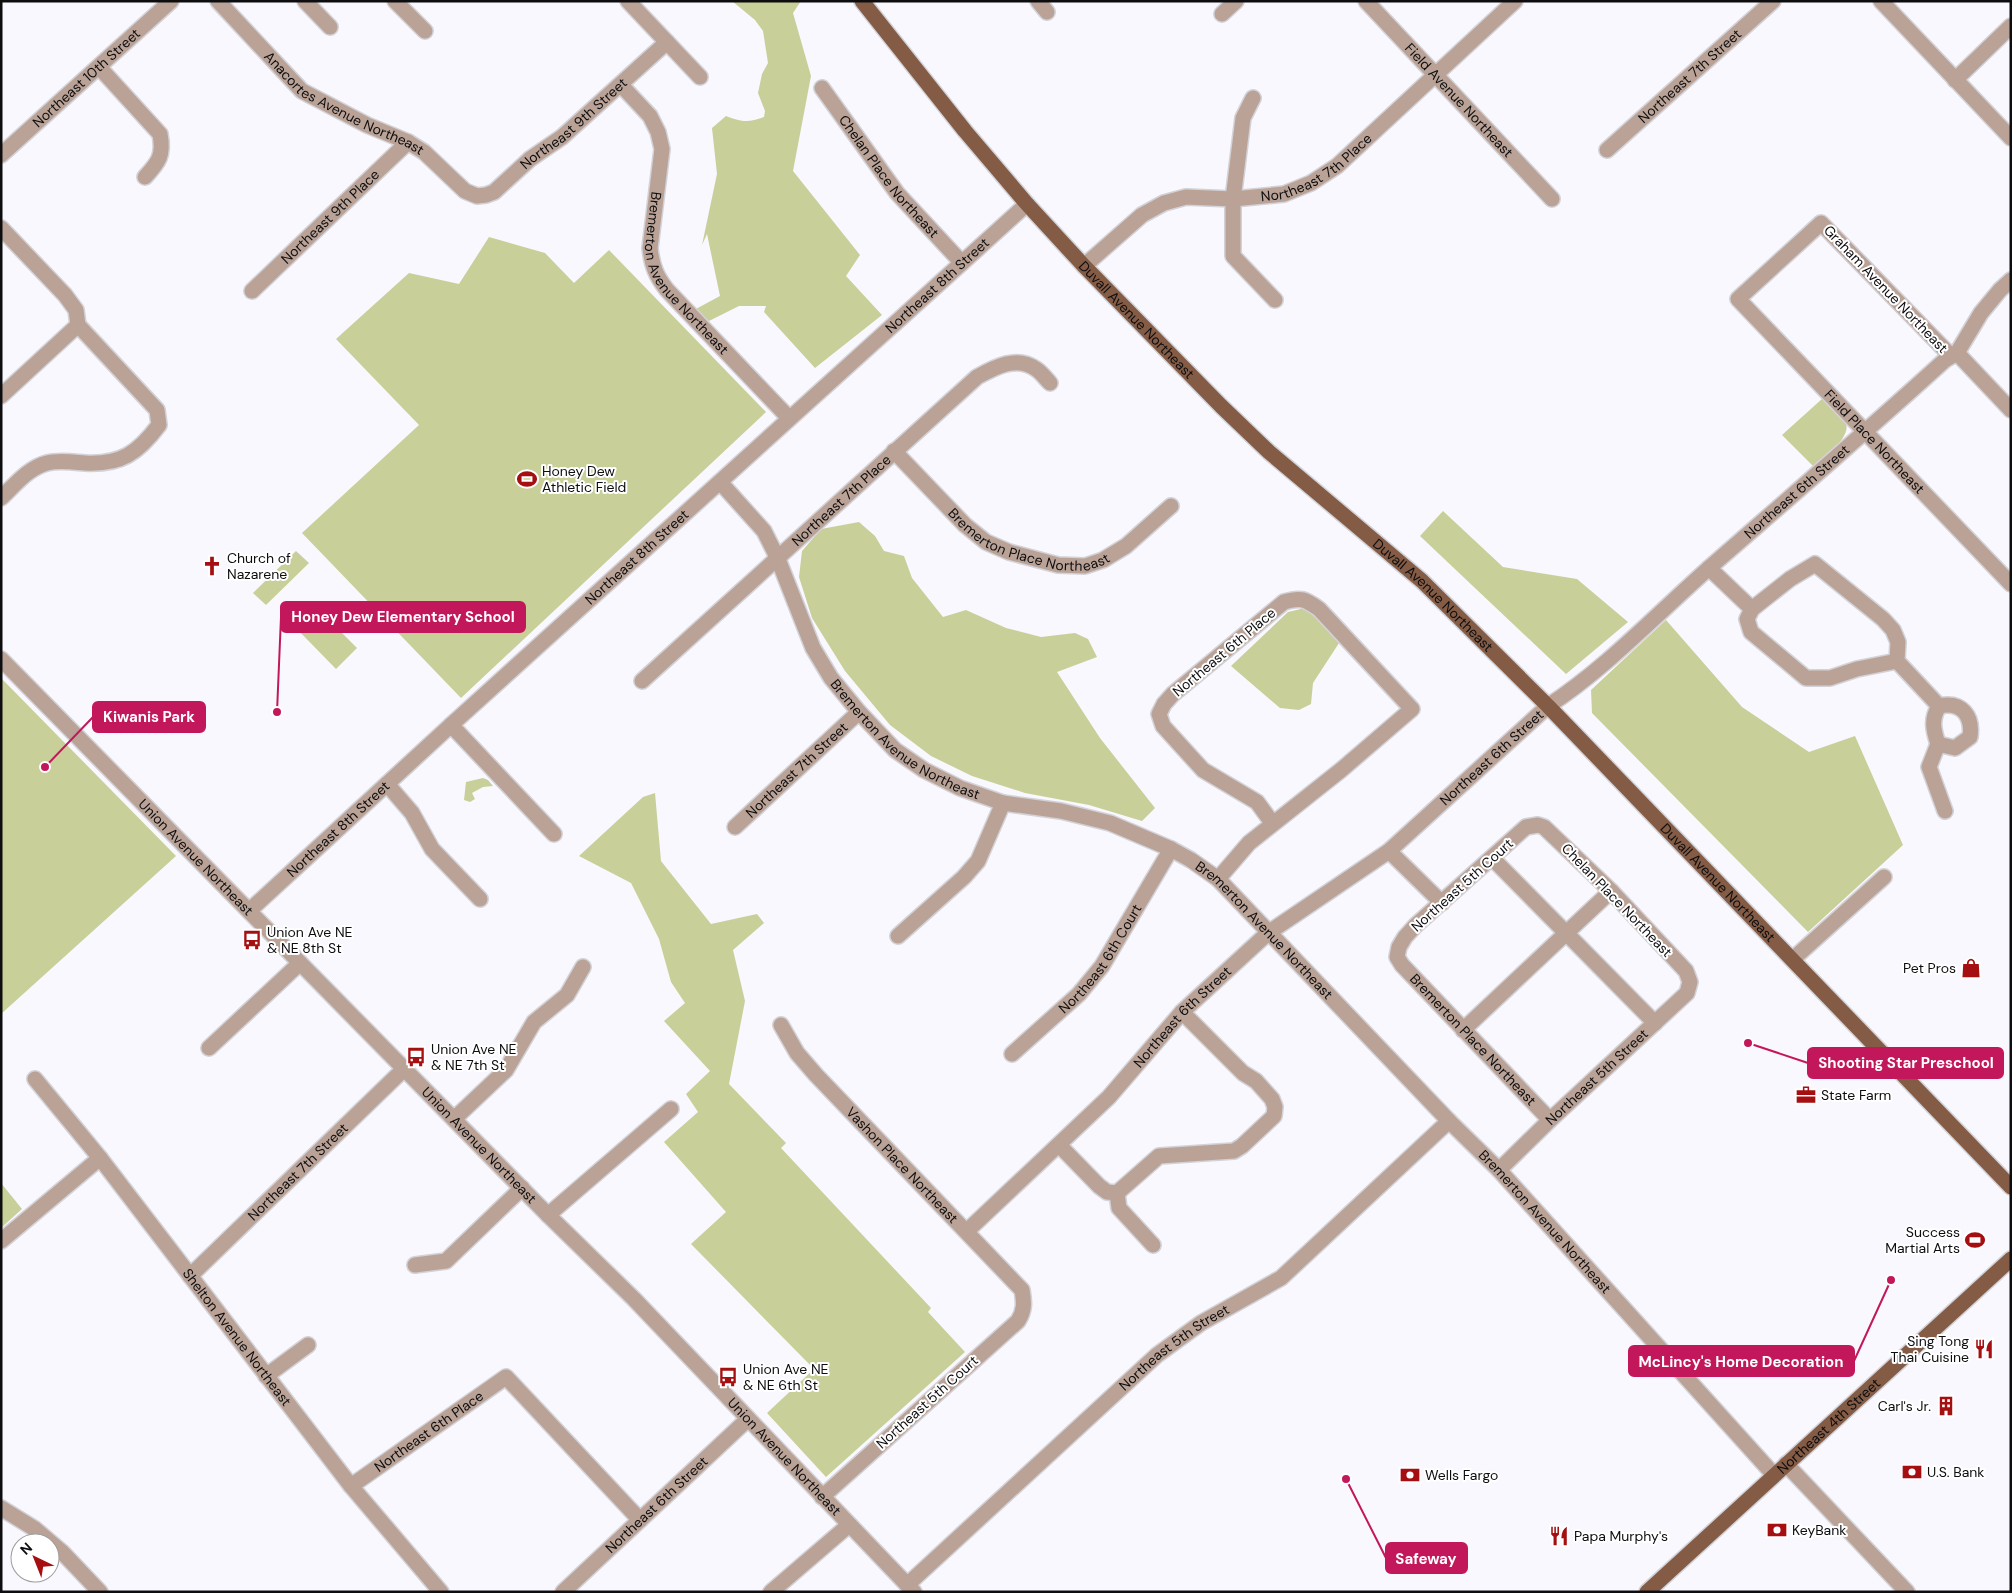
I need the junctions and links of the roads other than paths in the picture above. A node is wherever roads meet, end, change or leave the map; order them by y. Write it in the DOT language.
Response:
graph roads {
  1 [pos="171,1"];
  2 [pos="218,1"];
  3 [pos="305,1"];
  4 [pos="396,1"];
  5 [pos="628,1"];
  6 [pos="862,1"];
  7 [pos="1236,1"];
  8 [pos="1366,1"];
  9 [pos="1515,1"];
  10 [pos="1773,1"];
  11 [pos="1881,1"];
  12 [pos="1222,14"];
  13 [pos="2011,26"];
  14 [pos="330,27"];
  15 [pos="425,31"];
  16 [pos="667,42"];
  17 [pos="99,67"];
  18 [pos="1436,75"];
  19 [pos="700,77"];
  20 [pos="1955,80"];
  21 [pos="621,85"];
  22 [pos="822,88"];
  23 [pos="1253,98"];
  24 [pos="2011,138"];
  25 [pos="408,142"];
  26 [pos="1607,150"];
  27 [pos="1,155"];
  28 [pos="145,177"];
  29 [pos="477,196"];
  30 [pos="1232,199"];
  31 [pos="1552,199"];
  32 [pos="1027,204"];
  33 [pos="1821,222"];
  34 [pos="1,228"];
  35 [pos="962,263"];
  36 [pos="1084,266"];
  37 [pos="2011,280"];
  38 [pos="252,291"];
  39 [pos="1275,300"];
  40 [pos="78,325"];
  41 [pos="1954,355"];
  42 [pos="1050,383"];
  43 [pos="1,396"];
  44 [pos="2011,410"];
  45 [pos="790,418"];
  46 [pos="1865,433"];
  47 [pos="894,451"];
  48 [pos="720,482"];
  49 [pos="1,498"];
  50 [pos="1171,506"];
  51 [pos="778,559"];
  52 [pos="1709,568"];
  53 [pos="2011,584"];
  54 [pos="1752,609"];
  55 [pos="1,659"];
  56 [pos="1898,660"];
  57 [pos="642,680"];
  58 [pos="1548,706"];
  59 [pos="1939,706"];
  60 [pos="859,712"];
  61 [pos="451,725"];
  62 [pos="1938,744"];
  63 [pos="387,784"];
  64 [pos="1003,803"];
  65 [pos="1945,811"];
  66 [pos="1272,824"];
  67 [pos="1538,825"];
  68 [pos="735,828"];
  69 [pos="554,834"];
  70 [pos="1171,848"];
  71 [pos="1389,851"];
  72 [pos="1492,858"];
  73 [pos="1884,877"];
  74 [pos="1218,879"];
  75 [pos="1611,891"];
  76 [pos="480,899"];
  77 [pos="1442,903"];
  78 [pos="249,910"];
  79 [pos="1268,933"];
  80 [pos="1566,934"];
  81 [pos="898,936"];
  82 [pos="1397,957"];
  83 [pos="1793,959"];
  84 [pos="300,964"];
  85 [pos="583,967"];
  86 [pos="1690,982"];
  87 [pos="1182,1012"];
  88 [pos="1655,1023"];
  89 [pos="780,1025"];
  90 [pos="1463,1030"];
  91 [pos="209,1048"];
  92 [pos="1012,1054"];
  93 [pos="405,1068"];
  94 [pos="35,1078"];
  95 [pos="671,1109"];
  96 [pos="454,1119"];
  97 [pos="1550,1120"];
  98 [pos="1450,1121"];
  99 [pos="1059,1145"];
  100 [pos="100,1158"];
  101 [pos="1499,1170"];
  102 [pos="2009,1184"];
  103 [pos="522,1188"];
  104 [pos="1117,1193"];
  105 [pos="2011,1197"];
  106 [pos="548,1215"];
  107 [pos="967,1231"];
  108 [pos="1,1241"];
  109 [pos="1153,1245"];
  110 [pos="2011,1259"];
  111 [pos="415,1264"];
  112 [pos="190,1276"];
  113 [pos="1025,1303"];
  114 [pos="308,1345"];
  115 [pos="266,1376"];
  116 [pos="748,1418"];
  117 [pos="1786,1464"];
  118 [pos="1774,1475"];
  119 [pos="351,1486"];
  120 [pos="822,1497"];
  121 [pos="1,1508"];
  122 [pos="640,1520"];
  123 [pos="849,1525"];
  124 [pos="910,1589"];
  125 [pos="100,1592"];
  126 [pos="441,1592"];
  127 [pos="563,1592"];
  128 [pos="771,1592"];
  129 [pos="1646,1592"];
  130 [pos="1907,1592"];
  1 -- 17 [label="street, Northeast 10th Street"];
  2 -- 25 [label="street, Anacortes Avenue Northeast"];
  3 -- 14 [label="street"];
  4 -- 15 [label="street"];
  5 -- 16 [label="street"];
  6 -- 32 [label="main road, Duvall Avenue Northeast"];
  7 -- 12 [label="street"];
  8 -- 18 [label="street, Field Avenue Northeast"];
  9 -- 18 [label="street, Northeast 7th Place"];
  10 -- 26 [label="street, Northeast 7th Street"];
  11 -- 20 [label="street"];
  13 -- 20 [label="street"];
  16 -- 19 [label="street"];
  16 -- 21 [label="street, Northeast 9th Street"];
  17 -- 27 [label="street, Northeast 10th Street"];
  17 -- 28 [label="street"];
  18 -- 30 [label="street, Northeast 7th Place"];
  18 -- 31 [label="street, Field Avenue Northeast"];
  20 -- 24 [label="street"];
  21 -- 29 [label="street, Northeast 9th Street"];
  21 -- 45 [label="street, Bremerton Avenue Northeast"];
  22 -- 35 [label="street, Chelan Place Northeast"];
  23 -- 30 [label="street"];
  25 -- 29 [label="street, Anacortes Avenue Northeast"];
  25 -- 38 [label="street, Northeast 9th Place"];
  30 -- 36 [label="street, Northeast 7th Place"];
  30 -- 39 [label="street"];
  32 -- 35 [label="street, Northeast 8th Street"];
  32 -- 36 [label="main road, Duvall Avenue Northeast"];
  33 -- 41 [label="street, Graham Avenue Northeast"];
  33 -- 46 [label="street, Field Place Northeast"];
  34 -- 40 [label="street"];
  35 -- 45 [label="street, Northeast 8th Street"];
  36 -- 58 [label="main road, Duvall Avenue Northeast"];
  37 -- 41 [label="street, Northeast 6th Street"];
  40 -- 43 [label="street"];
  40 -- 49 [label="street"];
  41 -- 44 [label="street, Graham Avenue Northeast"];
  41 -- 46 [label="street, Northeast 6th Street"];
  42 -- 47 [label="street, Northeast 7th Place"];
  45 -- 48 [label="street, Northeast 8th Street"];
  46 -- 52 [label="street, Northeast 6th Street"];
  46 -- 53 [label="street, Field Place Northeast"];
  47 -- 50 [label="street, Bremerton Place Northeast"];
  47 -- 51 [label="street, Northeast 7th Place"];
  48 -- 51 [label="street, Bremerton Avenue Northeast"];
  48 -- 61 [label="street, Northeast 8th Street"];
  51 -- 57 [label="street, Northeast 7th Place"];
  51 -- 60 [label="street, Bremerton Avenue Northeast"];
  52 -- 54 [label="street"];
  52 -- 58 [label="street, Northeast 6th Street"];
  54 -- 56 [label="street"];
  54 -- 56 [label="street"];
  55 -- 78 [label="street, Union Avenue Northeast"];
  56 -- 59 [label="street"];
  58 -- 71 [label="street, Northeast 6th Street"];
  58 -- 83 [label="main road, Duvall Avenue Northeast"];
  59 -- 62 [label="street"];
  59 -- 62 [label="street"];
  60 -- 64 [label="street, Bremerton Avenue Northeast"];
  60 -- 68 [label="street, Northeast 7th Street"];
  61 -- 63 [label="street, Northeast 8th Street"];
  61 -- 69 [label="street"];
  62 -- 65 [label="street"];
  63 -- 76 [label="street"];
  63 -- 78 [label="street, Northeast 8th Street"];
  64 -- 70 [label="street, Bremerton Avenue Northeast"];
  64 -- 81 [label="street"];
  66 -- 66 [label="street, Northeast 6th Place"];
  66 -- 74 [label="street"];
  67 -- 72 [label="street, Northeast 5th Court"];
  67 -- 75 [label="street, Chelan Place Northeast"];
  70 -- 74 [label="street, Bremerton Avenue Northeast"];
  70 -- 92 [label="street, Northeast 6th Court"];
  71 -- 77 [label="street"];
  71 -- 79 [label="street, Northeast 6th Street"];
  72 -- 77 [label="street, Northeast 5th Court"];
  72 -- 80 [label="street"];
  73 -- 83 [label="street"];
  74 -- 79 [label="street, Bremerton Avenue Northeast"];
  75 -- 80 [label="street"];
  75 -- 86 [label="street, Chelan Place Northeast"];
  77 -- 82 [label="street, Northeast 5th Court"];
  78 -- 84 [label="street, Union Avenue Northeast"];
  79 -- 87 [label="street, Northeast 6th Street"];
  79 -- 98 [label="street, Bremerton Avenue Northeast"];
  80 -- 88 [label="street"];
  80 -- 90 [label="street"];
  82 -- 90 [label="street, Bremerton Place Northeast"];
  83 -- 102 [label="main road, Duvall Avenue Northeast"];
  84 -- 91 [label="street"];
  84 -- 93 [label="street, Union Avenue Northeast"];
  85 -- 96 [label="street"];
  86 -- 88 [label="street, Northeast 5th Street"];
  87 -- 99 [label="street, Northeast 6th Street"];
  87 -- 104 [label="street"];
  88 -- 97 [label="street, Northeast 5th Street"];
  89 -- 107 [label="street, Vashon Place Northeast"];
  90 -- 97 [label="street, Bremerton Place Northeast"];
  93 -- 96 [label="street, Union Avenue Northeast"];
  93 -- 112 [label="street, Northeast 7th Street"];
  94 -- 100 [label="street, Shelton Avenue Northeast"];
  95 -- 106 [label="street"];
  96 -- 103 [label="street, Union Avenue Northeast"];
  97 -- 101 [label="street, Northeast 5th Street"];
  98 -- 101 [label="street, Bremerton Avenue Northeast"];
  98 -- 124 [label="street, Northeast 5th Street"];
  99 -- 104 [label="street"];
  99 -- 107 [label="street, Northeast 6th Street"];
  100 -- 108 [label="street"];
  100 -- 112 [label="street, Shelton Avenue Northeast"];
  101 -- 118 [label="street, Bremerton Avenue Northeast"];
  102 -- 105 [label="main road"];
  103 -- 106 [label="street, Union Avenue Northeast"];
  103 -- 111 [label="street"];
  104 -- 109 [label="street"];
  106 -- 116 [label="street, Union Avenue Northeast"];
  107 -- 113 [label="street, Vashon Place Northeast"];
  110 -- 117 [label="main road, Northeast 4th Street"];
  112 -- 115 [label="street, Shelton Avenue Northeast"];
  113 -- 120 [label="street, Northeast 5th Court"];
  114 -- 115 [label="street"];
  115 -- 119 [label="street, Shelton Avenue Northeast"];
  116 -- 120 [label="street, Union Avenue Northeast"];
  116 -- 122 [label="street, Northeast 6th Street"];
  117 -- 118 [label="main road, Northeast 4th Street"];
  117 -- 130 [label="street"];
  118 -- 129 [label="main road, Northeast 4th Street"];
  119 -- 122 [label="street, Northeast 6th Place"];
  119 -- 126 [label="street, Shelton Avenue Northeast"];
  120 -- 123 [label="street, Union Avenue Northeast"];
  121 -- 125 [label="street"];
  122 -- 127 [label="street, Northeast 6th Street"];
  123 -- 124 [label="street, Union Avenue Northeast"];
  123 -- 128 [label="street"];
}
